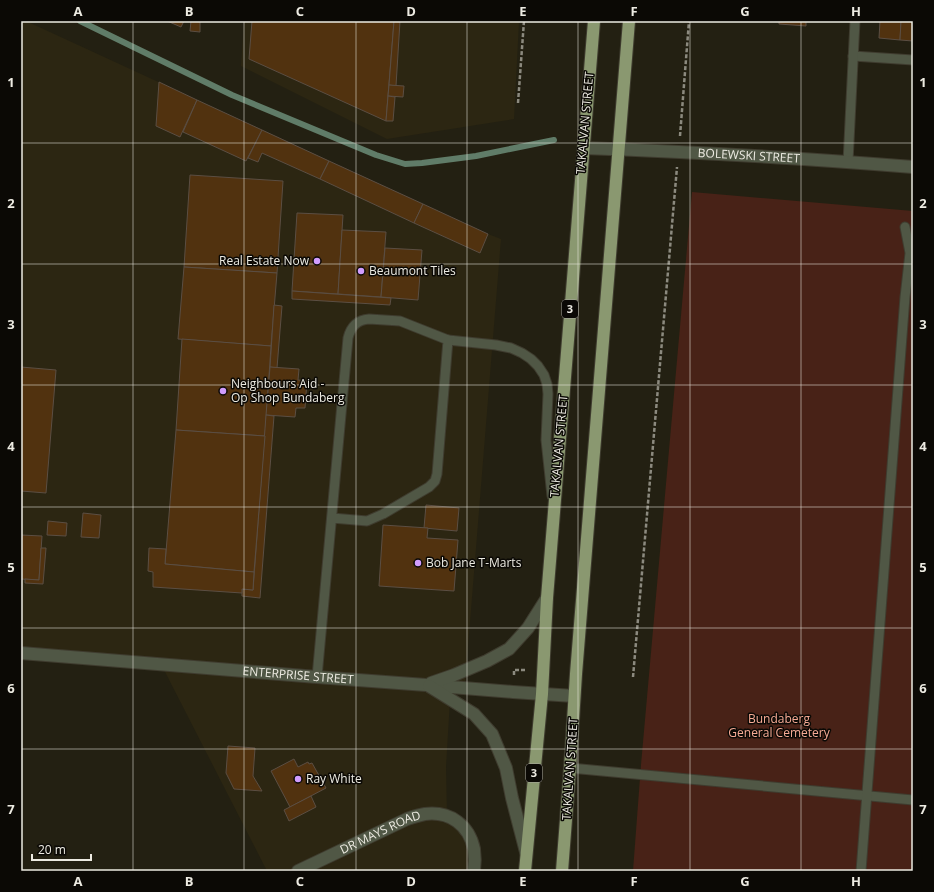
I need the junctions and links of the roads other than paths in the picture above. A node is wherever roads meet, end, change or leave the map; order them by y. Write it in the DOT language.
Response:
graph roads {
  1 [pos="594,21"];
  2 [pos="629,21"];
  3 [pos="855,21"];
  4 [pos="853,56"];
  5 [pos="913,60"];
  6 [pos="584,148"];
  7 [pos="619,149"];
  8 [pos="848,162"];
  9 [pos="913,168"];
  10 [pos="905,227"];
  11 [pos="448,340"];
  12 [pos="554,515"];
  13 [pos="332,518"];
  14 [pos="547,598"];
  15 [pos="21,653"];
  16 [pos="317,677"];
  17 [pos="426,685"];
  18 [pos="542,694"];
  19 [pos="574,696"];
  20 [pos="570,768"];
  21 [pos="867,796"];
  22 [pos="913,800"];
  23 [pos="526,852"];
  24 [pos="298,871"];
  25 [pos="474,871"];
  26 [pos="525,871"];
  27 [pos="562,871"];
  28 [pos="861,871"];
  1 -- 6 [label="highway, TAKALVAN STREET / 3"];
  2 -- 7 [label="highway, TAKALVAN STREET"];
  3 -- 4 [label="lane"];
  4 -- 5 [label="lane"];
  4 -- 8 [label="lane"];
  6 -- 7 [label="street, BOLEWSKI STREET"];
  6 -- 12 [label="highway, TAKALVAN STREET / 3"];
  7 -- 8 [label="street, BOLEWSKI STREET"];
  7 -- 19 [label="highway, TAKALVAN STREET"];
  8 -- 9 [label="street, BOLEWSKI STREET"];
  10 -- 21 [label="lane"];
  11 -- 12 [label="lane"];
  11 -- 13 [label="lane"];
  11 -- 13 [label="lane"];
  12 -- 14 [label="highway, TAKALVAN STREET / 3"];
  13 -- 16 [label="lane"];
  14 -- 17 [label="street"];
  14 -- 18 [label="highway, TAKALVAN STREET / 3"];
  15 -- 16 [label="street, ENTERPRISE STREET"];
  16 -- 17 [label="street, ENTERPRISE STREET"];
  17 -- 18 [label="street, ENTERPRISE STREET"];
  17 -- 23 [label="street"];
  18 -- 19 [label="street, ENTERPRISE STREET"];
  18 -- 23 [label="highway, TAKALVAN STREET / 3"];
  19 -- 20 [label="highway, TAKALVAN STREET"];
  20 -- 21 [label="lane"];
  20 -- 27 [label="highway, TAKALVAN STREET"];
  21 -- 22 [label="lane"];
  21 -- 28 [label="lane"];
  23 -- 26 [label="highway, TAKALVAN STREET / 3"];
  24 -- 25 [label="street, DR MAYS ROAD"];
}
